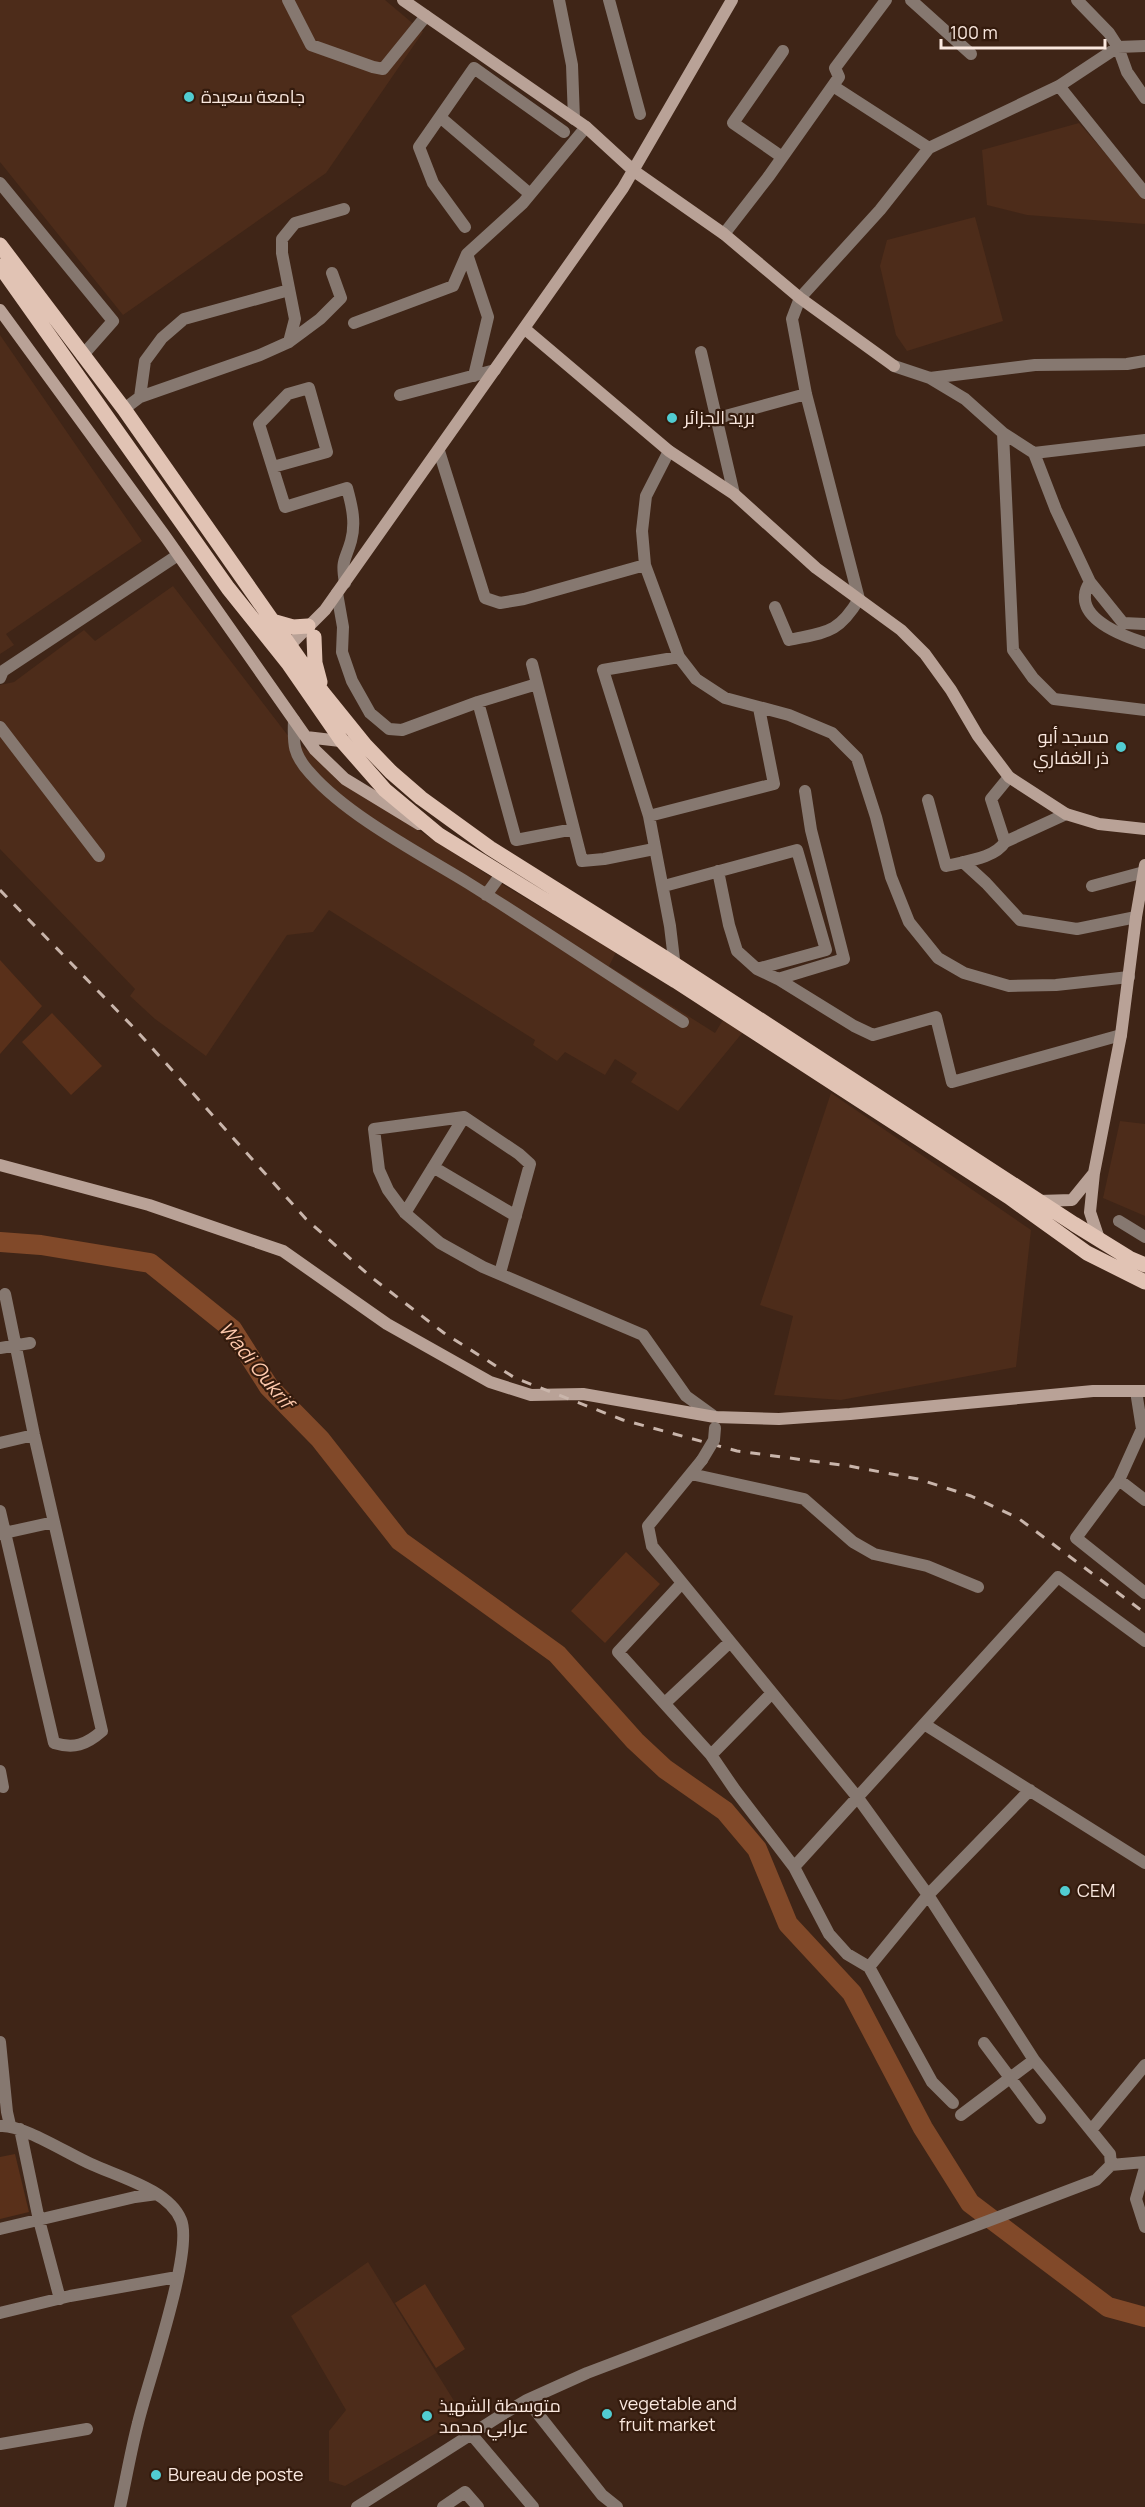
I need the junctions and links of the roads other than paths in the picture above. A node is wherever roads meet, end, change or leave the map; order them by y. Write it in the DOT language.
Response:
graph roads {
  1 [pos="288,0"];
  2 [pos="403,0"];
  3 [pos="559,0"];
  4 [pos="609,0"];
  5 [pos="732,0"];
  6 [pos="886,0"];
  7 [pos="911,0"];
  8 [pos="1077,0"];
  9 [pos="426,15"];
  10 [pos="1145,46"];
  11 [pos="1118,47"];
  12 [pos="783,51"];
  13 [pos="971,54"];
  14 [pos="833,86"];
  15 [pos="1059,86"];
  16 [pos="1145,98"];
  17 [pos="640,114"];
  18 [pos="440,117"];
  19 [pos="574,119"];
  20 [pos="586,127"];
  21 [pos="564,132"];
  22 [pos="929,148"];
  23 [pos="782,157"];
  24 [pos="634,171"];
  25 [pos="0,183"];
  26 [pos="1144,188"];
  27 [pos="530,194"];
  28 [pos="344,209"];
  29 [pos="465,227"];
  30 [pos="724,234"];
  31 [pos="0,238"];
  32 [pos="0,245"];
  33 [pos="467,254"];
  34 [pos="0,266"];
  35 [pos="0,272"];
  36 [pos="332,273"];
  37 [pos="289,290"];
  38 [pos="800,298"];
  39 [pos="0,310"];
  40 [pos="41,311"];
  41 [pos="354,323"];
  42 [pos="525,329"];
  43 [pos="289,342"];
  44 [pos="701,352"];
  45 [pos="82,356"];
  46 [pos="1145,361"];
  47 [pos="495,370"];
  48 [pos="474,376"];
  49 [pos="930,378"];
  50 [pos="807,394"];
  51 [pos="400,395"];
  52 [pos="140,397"];
  53 [pos="124,409"];
  54 [pos="718,418"];
  55 [pos="1003,433"];
  56 [pos="1145,440"];
  57 [pos="439,451"];
  58 [pos="669,451"];
  59 [pos="1034,453"];
  60 [pos="273,467"];
  61 [pos="734,494"];
  62 [pos="178,555"];
  63 [pos="645,565"];
  64 [pos="1090,582"];
  65 [pos="341,588"];
  66 [pos="859,599"];
  67 [pos="775,607"];
  68 [pos="272,621"];
  69 [pos="1145,624"];
  70 [pos="311,631"];
  71 [pos="1145,643"];
  72 [pos="289,654"];
  73 [pos="679,657"];
  74 [pos="532,664"];
  75 [pos="1,673"];
  76 [pos="537,684"];
  77 [pos="323,693"];
  78 [pos="478,702"];
  79 [pos="759,708"];
  80 [pos="1145,710"];
  81 [pos="294,720"];
  82 [pos="0,727"];
  83 [pos="306,737"];
  84 [pos="342,741"];
  85 [pos="365,745"];
  86 [pos="1009,777"];
  87 [pos="805,791"];
  88 [pos="928,800"];
  89 [pos="1066,814"];
  90 [pos="649,816"];
  91 [pos="574,828"];
  92 [pos="1145,829"];
  93 [pos="439,835"];
  94 [pos="1005,842"];
  95 [pos="654,849"];
  96 [pos="99,856"];
  97 [pos="963,862"];
  98 [pos="1144,869"];
  99 [pos="718,871"];
  100 [pos="502,873"];
  101 [pos="664,886"];
  102 [pos="1092,886"];
  103 [pos="486,895"];
  104 [pos="1136,917"];
  105 [pos="664,963"];
  106 [pos="757,969"];
  107 [pos="1129,977"];
  108 [pos="778,979"];
  109 [pos="683,1022"];
  110 [pos="1121,1035"];
  111 [pos="464,1117"];
  112 [pos="0,1165"];
  113 [pos="434,1167"];
  114 [pos="1094,1173"];
  115 [pos="1072,1200"];
  116 [pos="1039,1201"];
  117 [pos="1090,1212"];
  118 [pos="405,1213"];
  119 [pos="516,1216"];
  120 [pos="1068,1220"];
  121 [pos="1119,1221"];
  122 [pos="1059,1233"];
  123 [pos="1145,1237"];
  124 [pos="1099,1239"];
  125 [pos="1145,1265"];
  126 [pos="500,1273"];
  127 [pos="1145,1282"];
  128 [pos="5,1294"];
  129 [pos="30,1343"];
  130 [pos="16,1344"];
  131 [pos="0,1348"];
  132 [pos="1141,1391"];
  133 [pos="715,1422"];
  134 [pos="34,1435"];
  135 [pos="0,1443"];
  136 [pos="691,1474"];
  137 [pos="1119,1480"];
  138 [pos="1145,1500"];
  139 [pos="0,1511"];
  140 [pos="54,1522"];
  141 [pos="2,1533"];
  142 [pos="682,1583"];
  143 [pos="978,1587"];
  144 [pos="1145,1593"];
  145 [pos="1145,1641"];
  146 [pos="730,1642"];
  147 [pos="771,1694"];
  148 [pos="665,1703"];
  149 [pos="924,1724"];
  150 [pos="711,1755"];
  151 [pos="0,1771"];
  152 [pos="3,1787"];
  153 [pos="1030,1791"];
  154 [pos="858,1798"];
  155 [pos="1145,1863"];
  156 [pos="794,1867"];
  157 [pos="928,1895"];
  158 [pos="869,1966"];
  159 [pos="0,2042"];
  160 [pos="984,2043"];
  161 [pos="1034,2060"];
  162 [pos="1145,2065"];
  163 [pos="1010,2080"];
  164 [pos="953,2103"];
  165 [pos="961,2115"];
  166 [pos="1040,2118"];
  167 [pos="10,2127"];
  168 [pos="1092,2129"];
  169 [pos="1145,2162"];
  170 [pos="1112,2165"];
  171 [pos="1145,2168"];
  172 [pos="158,2194"];
  173 [pos="39,2220"];
  174 [pos="1145,2227"];
  175 [pos="0,2229"];
  176 [pos="177,2277"];
  177 [pos="60,2299"];
  178 [pos="0,2313"];
  179 [pos="528,2400"];
  180 [pos="87,2429"];
  181 [pos="472,2435"];
  182 [pos="0,2444"];
  183 [pos="120,2507"];
  184 [pos="357,2507"];
  185 [pos="443,2507"];
  186 [pos="478,2507"];
  187 [pos="533,2507"];
  188 [pos="617,2507"];
  1 -- 9 [label="street"];
  2 -- 9 [label="street"];
  3 -- 19 [label="street"];
  4 -- 17 [label="street"];
  5 -- 24 [label="street"];
  6 -- 14 [label="street"];
  7 -- 13 [label="street"];
  8 -- 11 [label="street"];
  9 -- 19 [label="street"];
  10 -- 11 [label="street"];
  11 -- 15 [label="street"];
  11 -- 16 [label="street"];
  12 -- 23 [label="street"];
  14 -- 22 [label="street"];
  14 -- 23 [label="street"];
  15 -- 22 [label="street"];
  15 -- 26 [label="street"];
  18 -- 21 [label="street"];
  18 -- 27 [label="street"];
  18 -- 29 [label="street"];
  19 -- 20 [label="street"];
  20 -- 24 [label="street"];
  20 -- 27 [label="street"];
  22 -- 38 [label="street"];
  23 -- 30 [label="street"];
  24 -- 30 [label="street"];
  24 -- 42 [label="street"];
  25 -- 45 [label="street"];
  27 -- 33 [label="street"];
  28 -- 37 [label="street"];
  30 -- 38 [label="street"];
  31 -- 40 [label="main road"];
  32 -- 40 [label="main road"];
  33 -- 41 [label="street"];
  33 -- 48 [label="street"];
  34 -- 40 [label="main road"];
  35 -- 40 [label="main road"];
  36 -- 43 [label="street"];
  37 -- 43 [label="street"];
  37 -- 52 [label="street"];
  38 -- 49 [label="street"];
  38 -- 50 [label="street"];
  39 -- 62 [label="street"];
  40 -- 45 [label="main road"];
  40 -- 72 [label="main road"];
  42 -- 47 [label="street"];
  42 -- 58 [label="street"];
  43 -- 52 [label="street"];
  44 -- 54 [label="street"];
  45 -- 53 [label="main road"];
  46 -- 49 [label="street"];
  47 -- 48 [label="street"];
  47 -- 57 [label="street"];
  48 -- 51 [label="street"];
  49 -- 55 [label="street"];
  50 -- 54 [label="street"];
  50 -- 66 [label="street"];
  52 -- 53 [label="street"];
  53 -- 68 [label="main road"];
  54 -- 61 [label="street"];
  55 -- 59 [label="street"];
  55 -- 80 [label="street"];
  56 -- 59 [label="street"];
  57 -- 63 [label="street"];
  57 -- 65 [label="street"];
  58 -- 61 [label="street"];
  58 -- 63 [label="street"];
  59 -- 64 [label="street"];
  60 -- 60 [label="street"];
  60 -- 65 [label="street"];
  61 -- 66 [label="street"];
  62 -- 75 [label="street"];
  62 -- 81 [label="street"];
  63 -- 73 [label="street"];
  64 -- 69 [label="street"];
  64 -- 71 [label="street"];
  65 -- 70 [label="street"];
  65 -- 78 [label="street"];
  66 -- 67 [label="street"];
  66 -- 86 [label="street"];
  68 -- 70 [label="main road"];
  68 -- 72 [label="main road"];
  70 -- 72 [label="street"];
  70 -- 77 [label="main road"];
  72 -- 77 [label="main road"];
  72 -- 84 [label="main road"];
  73 -- 79 [label="street"];
  73 -- 90 [label="street"];
  74 -- 76 [label="street"];
  76 -- 78 [label="street"];
  76 -- 91 [label="street"];
  77 -- 85 [label="main road"];
  78 -- 91 [label="street"];
  79 -- 90 [label="street"];
  79 -- 107 [label="street"];
  81 -- 83 [label="street"];
  81 -- 103 [label="street"];
  82 -- 96 [label="street"];
  83 -- 84 [label="street"];
  83 -- 93 [label="street"];
  84 -- 85 [label="street"];
  84 -- 93 [label="main road"];
  85 -- 105 [label="main road"];
  86 -- 89 [label="street"];
  86 -- 94 [label="street"];
  87 -- 108 [label="street"];
  88 -- 97 [label="street"];
  89 -- 92 [label="street"];
  89 -- 94 [label="street"];
  90 -- 95 [label="street"];
  91 -- 95 [label="street"];
  93 -- 100 [label="main road"];
  94 -- 97 [label="street"];
  95 -- 101 [label="street"];
  97 -- 104 [label="street"];
  98 -- 102 [label="street"];
  98 -- 104 [label="street"];
  99 -- 101 [label="street"];
  99 -- 106 [label="street"];
  99 -- 106 [label="street"];
  100 -- 103 [label="street"];
  100 -- 105 [label="main road"];
  101 -- 105 [label="street"];
  103 -- 109 [label="street"];
  104 -- 107 [label="street"];
  105 -- 116 [label="main road"];
  105 -- 122 [label="main road"];
  106 -- 108 [label="street"];
  107 -- 110 [label="street"];
  108 -- 110 [label="street"];
  110 -- 114 [label="street"];
  111 -- 113 [label="street"];
  111 -- 118 [label="street"];
  111 -- 119 [label="street"];
  112 -- 133 [label="street"];
  113 -- 118 [label="street"];
  113 -- 119 [label="street"];
  114 -- 115 [label="street"];
  114 -- 117 [label="street"];
  115 -- 116 [label="street"];
  115 -- 120 [label="street"];
  116 -- 120 [label="main road"];
  117 -- 120 [label="street"];
  117 -- 124 [label="street"];
  118 -- 126 [label="street"];
  119 -- 126 [label="street"];
  120 -- 122 [label="street"];
  120 -- 124 [label="main road"];
  121 -- 123 [label="street"];
  122 -- 127 [label="main road"];
  124 -- 125 [label="main road"];
  126 -- 133 [label="street"];
  128 -- 130 [label="street"];
  129 -- 130 [label="street"];
  130 -- 131 [label="street"];
  130 -- 134 [label="street"];
  132 -- 133 [label="street"];
  132 -- 137 [label="street"];
  133 -- 136 [label="street, bridge"];
  134 -- 135 [label="street"];
  134 -- 140 [label="street"];
  136 -- 142 [label="street"];
  136 -- 143 [label="street"];
  137 -- 138 [label="street"];
  137 -- 144 [label="street"];
  139 -- 141 [label="street"];
  140 -- 141 [label="street"];
  140 -- 141 [label="street"];
  142 -- 146 [label="street"];
  142 -- 148 [label="street"];
  145 -- 149 [label="street"];
  146 -- 147 [label="street"];
  146 -- 148 [label="street"];
  147 -- 150 [label="street"];
  147 -- 154 [label="street"];
  148 -- 150 [label="street"];
  149 -- 153 [label="street"];
  149 -- 154 [label="street"];
  150 -- 156 [label="street"];
  151 -- 152 [label="street"];
  153 -- 155 [label="street"];
  153 -- 157 [label="street"];
  154 -- 156 [label="street"];
  154 -- 157 [label="street"];
  156 -- 158 [label="street"];
  157 -- 158 [label="street"];
  157 -- 161 [label="street"];
  158 -- 164 [label="street"];
  159 -- 167 [label="street"];
  160 -- 163 [label="street"];
  161 -- 163 [label="street"];
  161 -- 168 [label="street"];
  162 -- 168 [label="street"];
  163 -- 165 [label="street"];
  163 -- 166 [label="street"];
  167 -- 172 [label="street"];
  167 -- 173 [label="street"];
  168 -- 170 [label="street"];
  169 -- 170 [label="street"];
  170 -- 179 [label="street"];
  171 -- 174 [label="street"];
  172 -- 173 [label="street"];
  172 -- 176 [label="street"];
  173 -- 175 [label="street"];
  173 -- 177 [label="street"];
  176 -- 177 [label="street"];
  176 -- 183 [label="street"];
  177 -- 178 [label="street"];
  179 -- 181 [label="street"];
  179 -- 188 [label="street"];
  180 -- 182 [label="street"];
  181 -- 184 [label="street"];
  181 -- 187 [label="street"];
  185 -- 186 [label="street"];
}
